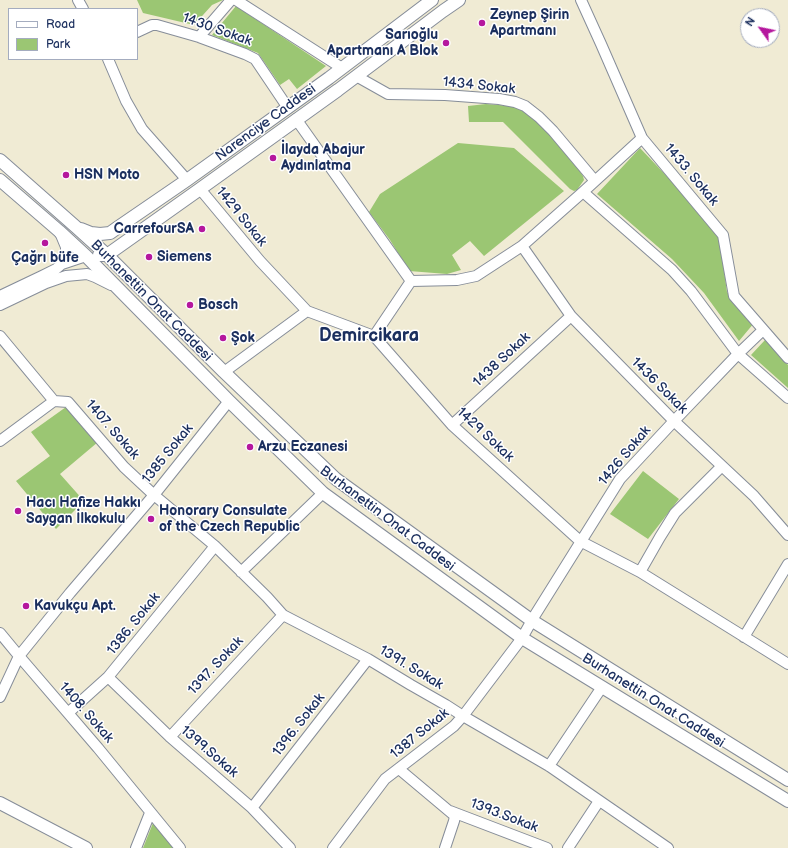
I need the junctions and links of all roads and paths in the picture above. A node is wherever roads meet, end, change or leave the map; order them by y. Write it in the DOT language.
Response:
graph roads {
  1 [pos="231,0"];
  2 [pos="236,0"];
  3 [pos="432,0"];
  4 [pos="459,0"];
  5 [pos="581,0"];
  6 [pos="138,32"];
  7 [pos="199,37"];
  8 [pos="108,60"];
  9 [pos="342,68"];
  10 [pos="356,76"];
  11 [pos="288,108"];
  12 [pos="296,119"];
  13 [pos="642,138"];
  14 [pos="0,160"];
  15 [pos="0,180"];
  16 [pos="187,180"];
  17 [pos="595,180"];
  18 [pos="200,188"];
  19 [pos="583,192"];
  20 [pos="76,227"];
  21 [pos="59,231"];
  22 [pos="522,246"];
  23 [pos="106,255"];
  24 [pos="86,256"];
  25 [pos="62,264"];
  26 [pos="411,281"];
  27 [pos="118,288"];
  28 [pos="0,296"];
  29 [pos="0,305"];
  30 [pos="307,311"];
  31 [pos="571,316"];
  32 [pos="763,330"];
  33 [pos="0,336"];
  34 [pos="374,336"];
  35 [pos="738,354"];
  36 [pos="788,358"];
  37 [pos="224,372"];
  38 [pos="788,398"];
  39 [pos="229,400"];
  40 [pos="54,401"];
  41 [pos="674,421"];
  42 [pos="452,425"];
  43 [pos="0,441"];
  44 [pos="722,466"];
  45 [pos="323,493"];
  46 [pos="154,495"];
  47 [pos="788,535"];
  48 [pos="580,542"];
  49 [pos="215,546"];
  50 [pos="788,564"];
  51 [pos="241,572"];
  52 [pos="640,572"];
  53 [pos="283,615"];
  54 [pos="531,620"];
  55 [pos="0,633"];
  56 [pos="744,637"];
  57 [pos="522,638"];
  58 [pos="19,656"];
  59 [pos="368,659"];
  60 [pos="788,664"];
  61 [pos="108,677"];
  62 [pos="602,687"];
  63 [pos="0,697"];
  64 [pos="68,713"];
  65 [pos="463,716"];
  66 [pos="170,737"];
  67 [pos="549,766"];
  68 [pos="399,769"];
  69 [pos="788,780"];
  70 [pos="599,801"];
  71 [pos="788,801"];
  72 [pos="0,803"];
  73 [pos="252,808"];
  74 [pos="450,811"];
  75 [pos="150,813"];
  76 [pos="86,848"];
  77 [pos="136,848"];
  78 [pos="180,848"];
  79 [pos="290,848"];
  80 [pos="333,848"];
  81 [pos="445,848"];
  82 [pos="547,848"];
  83 [pos="568,848"];
  84 [pos="668,848"];
  1 -- 7 [label="street"];
  2 -- 9 [label="street"];
  3 -- 9 [label="main road, Narenciye Caddesi"];
  4 -- 10 [label="main road, Narenciye Caddesi"];
  5 -- 13 [label="street, 1433. Sokak"];
  6 -- 7 [label="street, 1430 Sokak"];
  7 -- 11 [label="street, 1430 Sokak"];
  8 -- 16 [label="street"];
  9 -- 11 [label="main road, Narenciye Caddesi"];
  10 -- 12 [label="main road, Narenciye Caddesi"];
  10 -- 17 [label="street, 1434 Sokak"];
  11 -- 16 [label="main road, Narenciye Caddesi"];
  12 -- 18 [label="main road, Narenciye Caddesi"];
  12 -- 26 [label="street"];
  13 -- 17 [label="street"];
  13 -- 32 [label="street, 1433. Sokak"];
  14 -- 20 [label="main road, Burhanettin Onat Caddesi"];
  15 -- 21 [label="main road, Burhanettin Onat Caddesi"];
  16 -- 20 [label="main road, Narenciye Caddesi"];
  17 -- 19 [label="street"];
  18 -- 23 [label="main road, Narenciye Caddesi"];
  18 -- 30 [label="street, 1429 Sokak"];
  19 -- 22 [label="street"];
  19 -- 35 [label="street"];
  20 -- 23 [label="main road, Burhanettin Onat Caddesi"];
  21 -- 24 [label="main road, Burhanettin Onat Caddesi"];
  21 -- 25 [label="street"];
  22 -- 26 [label="street"];
  22 -- 31 [label="street, 1436 Sokak"];
  23 -- 24 [label="main road"];
  23 -- 37 [label="main road, Burhanettin Onat Caddesi"];
  24 -- 25 [label="street"];
  24 -- 27 [label="main road, Burhanettin Onat Caddesi"];
  25 -- 28 [label="street"];
  26 -- 34 [label="street"];
  27 -- 29 [label="street"];
  27 -- 39 [label="main road, Burhanettin Onat Caddesi"];
  30 -- 34 [label="street, 1429 Sokak"];
  30 -- 37 [label="street"];
  31 -- 41 [label="street, 1436 Sokak"];
  31 -- 42 [label="street, 1438 Sokak"];
  32 -- 35 [label="street, 1426 Sokak"];
  32 -- 36 [label="street, 1433. Sokak"];
  33 -- 40 [label="street"];
  34 -- 42 [label="street, 1429 Sokak"];
  35 -- 38 [label="street"];
  35 -- 41 [label="street, 1426 Sokak"];
  37 -- 54 [label="main road, Burhanettin Onat Caddesi"];
  39 -- 45 [label="main road, Burhanettin Onat Caddesi"];
  39 -- 46 [label="street, 1385 Sokak"];
  40 -- 43 [label="street"];
  40 -- 46 [label="street, 1407. Sokak"];
  41 -- 44 [label="street, 1436 Sokak"];
  41 -- 48 [label="street, 1426 Sokak"];
  42 -- 48 [label="street, 1429 Sokak"];
  44 -- 47 [label="street, 1436 Sokak"];
  44 -- 52 [label="street"];
  45 -- 51 [label="street"];
  45 -- 57 [label="main road, Burhanettin Onat Caddesi"];
  46 -- 49 [label="street, 1391. Sokak"];
  46 -- 58 [label="street, 1385 Sokak"];
  48 -- 52 [label="street, 1429 Sokak"];
  48 -- 54 [label="street, 1426 Sokak"];
  49 -- 51 [label="street, 1391. Sokak"];
  49 -- 61 [label="street, 1386. Sokak"];
  50 -- 56 [label="street"];
  51 -- 53 [label="street, 1391. Sokak"];
  52 -- 56 [label="street, 1429 Sokak"];
  53 -- 59 [label="street, 1391. Sokak"];
  53 -- 66 [label="street, 1397. Sokak"];
  54 -- 57 [label="street, 1387 Sokak"];
  54 -- 69 [label="main road, Burhanettin Onat Caddesi"];
  55 -- 58 [label="street, 1408. Sokak"];
  56 -- 60 [label="street, 1429 Sokak"];
  57 -- 62 [label="main road, Burhanettin Onat Caddesi"];
  57 -- 65 [label="street, 1387 Sokak"];
  58 -- 63 [label="street, 1385 Sokak"];
  58 -- 64 [label="street, 1408. Sokak"];
  59 -- 65 [label="street, 1391. Sokak"];
  59 -- 73 [label="street, 1396. Sokak"];
  61 -- 64 [label="street, 1386. Sokak"];
  61 -- 66 [label="street, 1399.Sokak"];
  62 -- 67 [label="street"];
  62 -- 71 [label="main road, Burhanettin Onat Caddesi"];
  64 -- 75 [label="street, 1408. Sokak"];
  65 -- 67 [label="street, 1391. Sokak"];
  65 -- 68 [label="street, 1387 Sokak"];
  66 -- 73 [label="street, 1399.Sokak"];
  67 -- 70 [label="street, 1391. Sokak"];
  68 -- 74 [label="street, 1393.Sokak"];
  68 -- 80 [label="street, 1387 Sokak"];
  70 -- 83 [label="street"];
  70 -- 84 [label="street, 1391. Sokak"];
  72 -- 76 [label="main road"];
  73 -- 79 [label="street, 1399.Sokak"];
  74 -- 81 [label="street"];
  74 -- 82 [label="street, 1393.Sokak"];
  75 -- 77 [label="street"];
  75 -- 78 [label="street, 1408. Sokak"];
}
